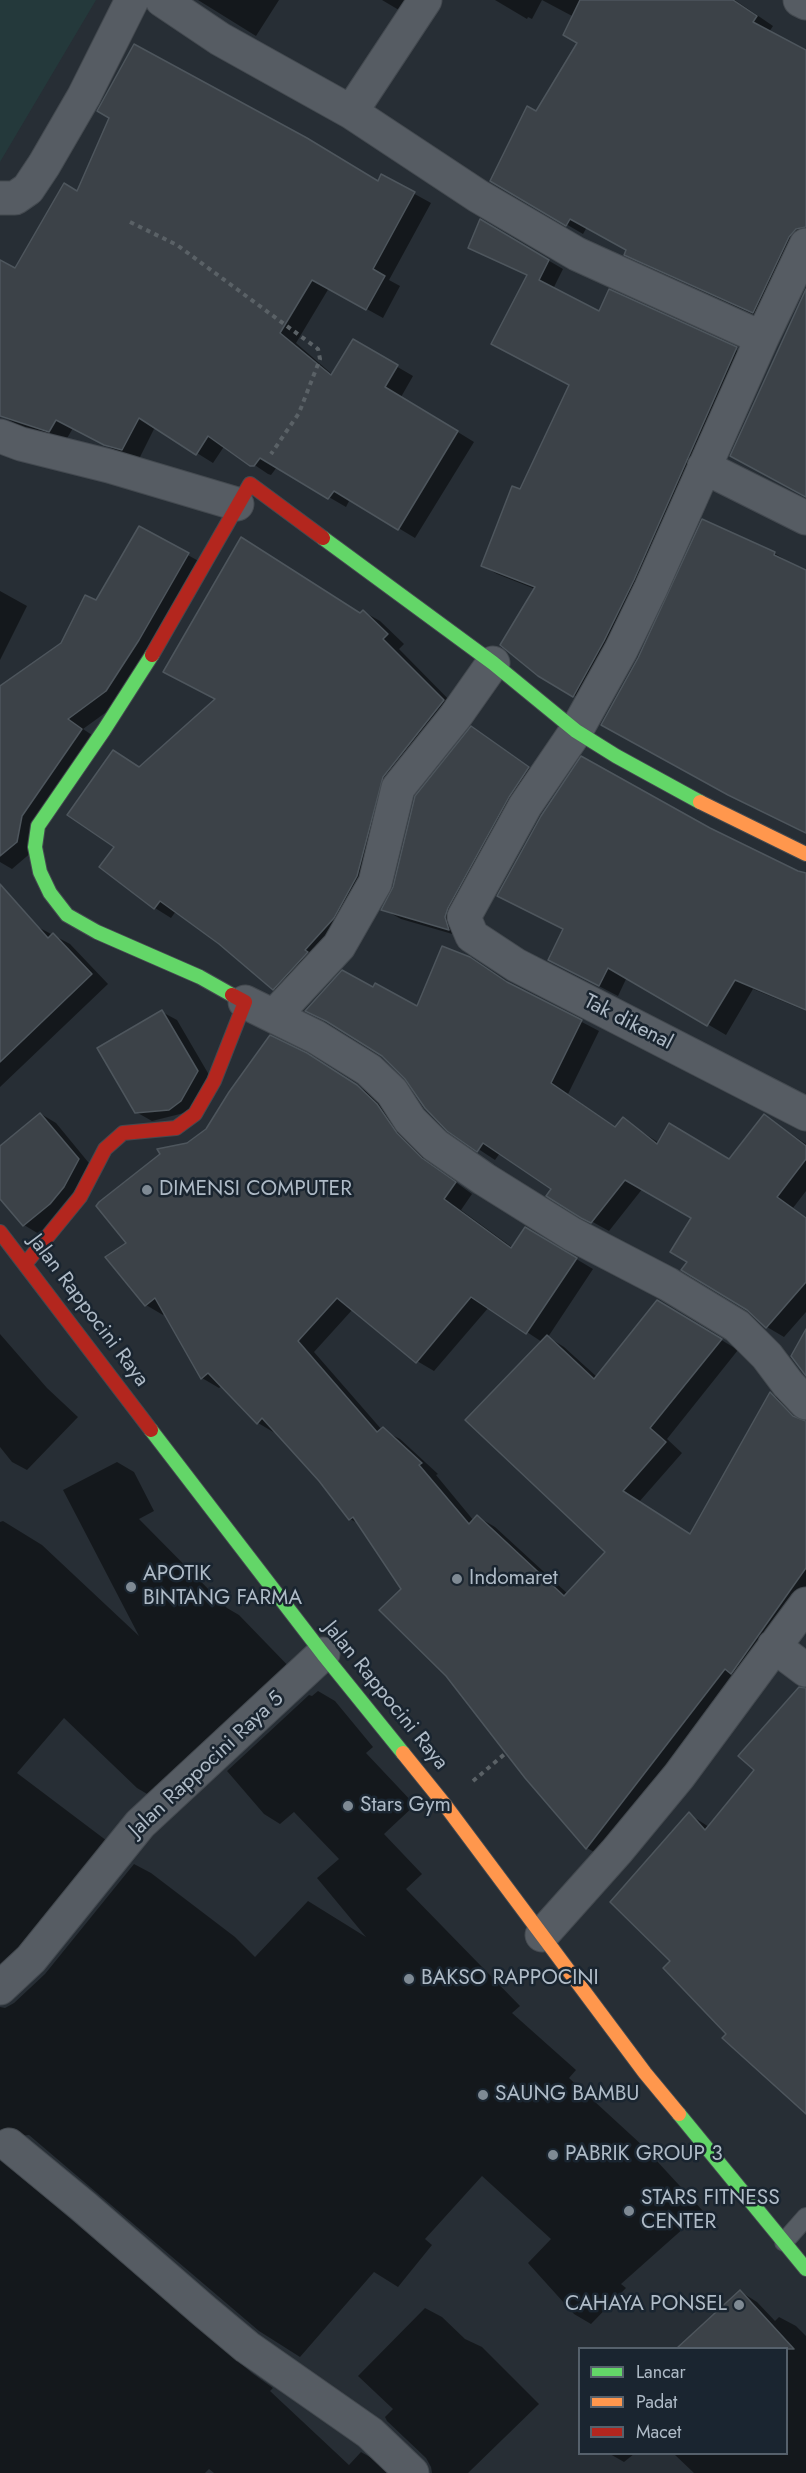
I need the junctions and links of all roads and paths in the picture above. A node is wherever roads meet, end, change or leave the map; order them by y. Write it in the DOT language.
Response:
graph roads {
  1 [pos="162,0"];
  2 [pos="425,0"];
  3 [pos="800,0"];
  4 [pos="806,3"];
  5 [pos="127,11"];
  6 [pos="351,112"];
  7 [pos="0,198"];
  8 [pos="130,222"];
  9 [pos="806,245"];
  10 [pos="762,338"];
  11 [pos="0,436"];
  12 [pos="704,467"];
  13 [pos="243,494"];
  14 [pos="806,518"];
  15 [pos="493,663"];
  16 [pos="576,731"];
  17 [pos="806,854"];
  18 [pos="245,1002"];
  19 [pos="274,1016"];
  20 [pos="806,1114"];
  21 [pos="0,1232"];
  22 [pos="26,1263"];
  23 [pos="806,1403"];
  24 [pos="806,1604"];
  25 [pos="774,1646"];
  26 [pos="323,1654"];
  27 [pos="806,1670"];
  28 [pos="542,1935"];
  29 [pos="0,1988"];
  30 [pos="9,2145"];
  31 [pos="806,2217"];
  32 [pos="784,2242"];
  33 [pos="806,2269"];
  34 [pos="412,2473"];
  1 -- 6 [label="street"];
  2 -- 6 [label="street"];
  3 -- 4 [label="street"];
  5 -- 7 [label="street"];
  6 -- 10 [label="street"];
  8 -- 13 [label="path"];
  9 -- 10 [label="street"];
  10 -- 12 [label="street"];
  11 -- 13 [label="street"];
  12 -- 14 [label="street"];
  12 -- 16 [label="street"];
  13 -- 15 [label="street"];
  13 -- 18 [label="street"];
  15 -- 16 [label="street"];
  15 -- 19 [label="street"];
  16 -- 17 [label="street"];
  16 -- 20 [label="street, Tak dikenal"];
  18 -- 19 [label="street"];
  18 -- 22 [label="street"];
  19 -- 23 [label="street"];
  21 -- 22 [label="street, Jalan Rappocini Raya"];
  22 -- 26 [label="street, Jalan Rappocini Raya"];
  24 -- 25 [label="street"];
  25 -- 27 [label="street"];
  25 -- 28 [label="street"];
  26 -- 28 [label="street, Jalan Rappocini Raya"];
  26 -- 29 [label="street, Jalan Rappocini Raya 5"];
  28 -- 32 [label="street, Jalan Rappocini Raya"];
  30 -- 34 [label="street"];
  31 -- 32 [label="lane"];
  32 -- 33 [label="street, Jalan Rappocini Raya"];
}
